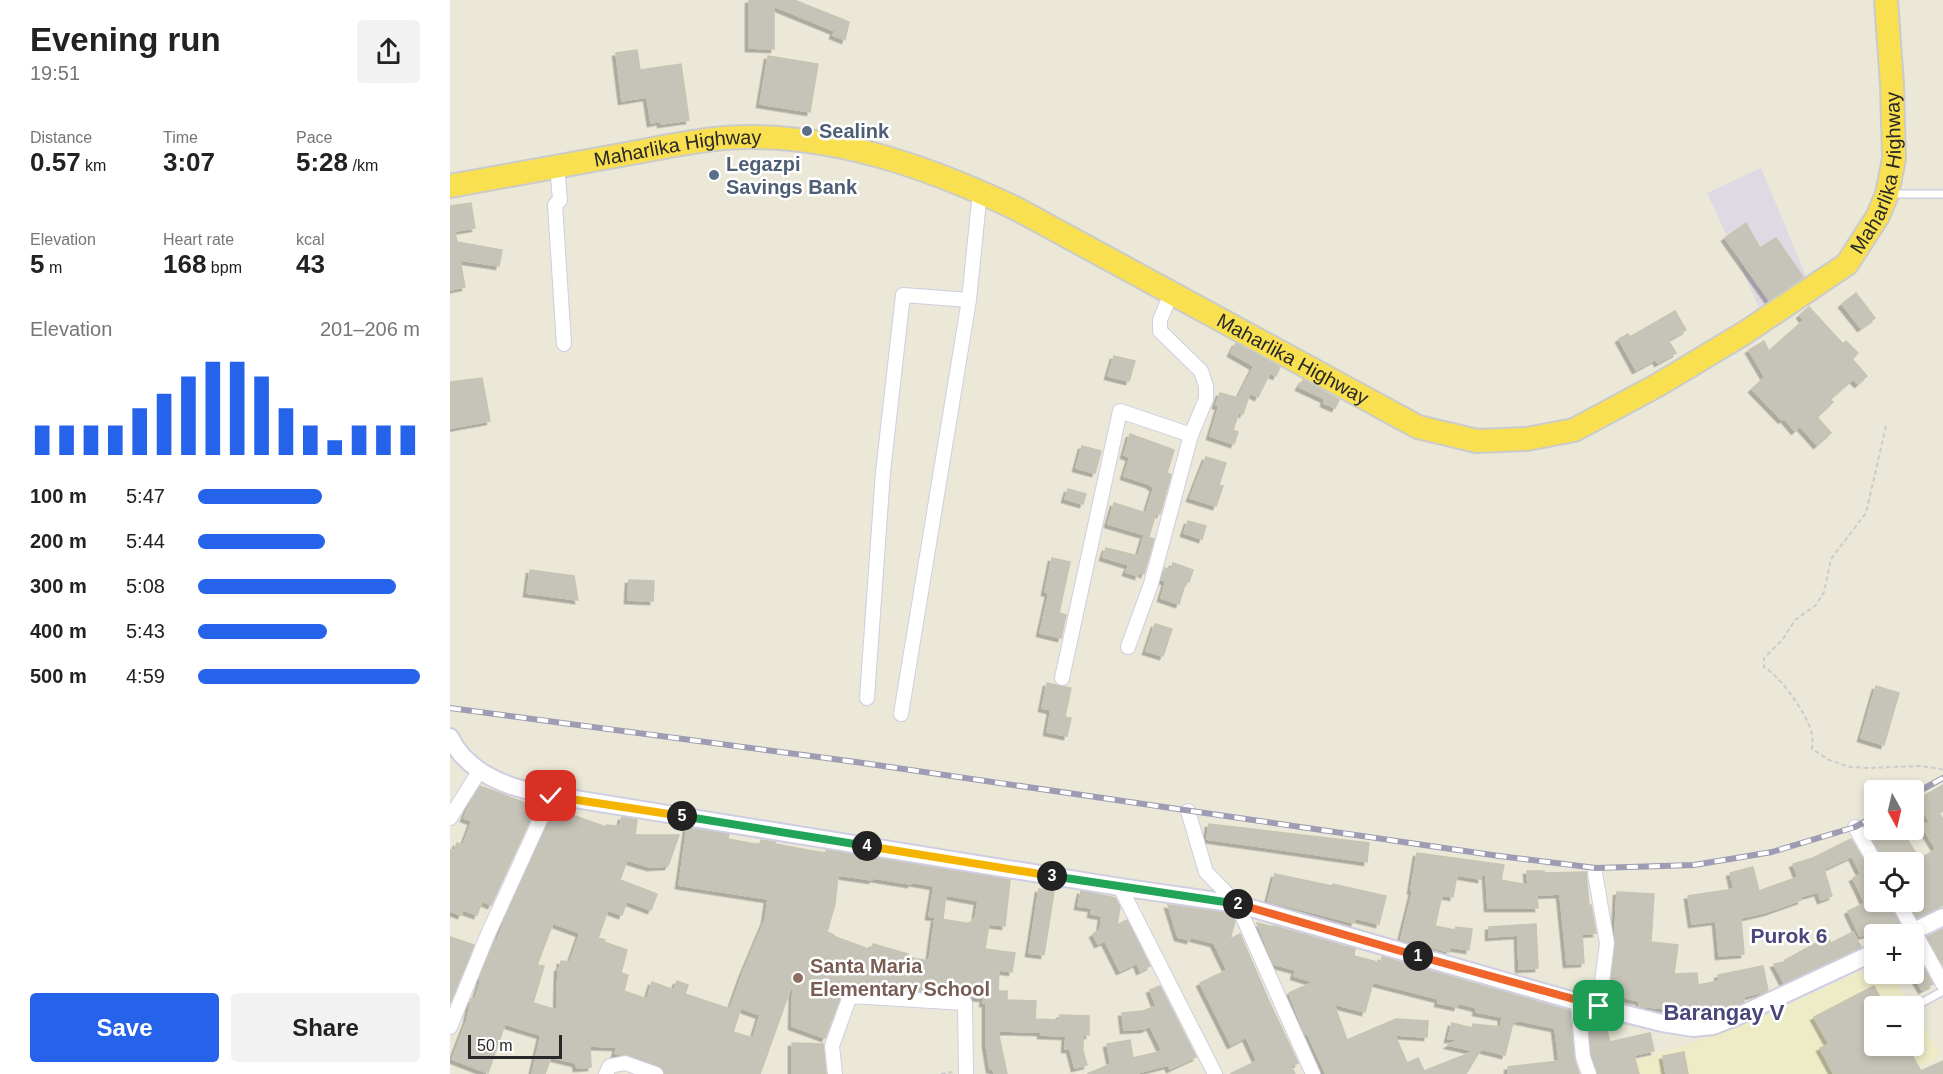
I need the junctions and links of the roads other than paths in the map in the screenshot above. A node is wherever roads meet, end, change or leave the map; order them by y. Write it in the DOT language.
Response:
graph roads {
  1 [pos="1886,0"];
  2 [pos="557,166"];
  3 [pos="450,186"];
  4 [pos="980,191"];
  5 [pos="1887,194"];
  6 [pos="1943,194"];
  7 [pos="1171,294"];
  8 [pos="969,300"];
  9 [pos="564,344"];
  10 [pos="1191,435"];
  11 [pos="1128,647"];
  12 [pos="1062,678"];
  13 [pos="867,698"];
  14 [pos="901,714"];
  15 [pos="450,737"];
  16 [pos="480,770"];
  17 [pos="551,796"];
  18 [pos="1188,811"];
  19 [pos="450,818"];
  20 [pos="1855,827"];
  21 [pos="1869,852"];
  22 [pos="1595,873"];
  23 [pos="1119,887"];
  24 [pos="1238,904"];
  25 [pos="1943,917"];
  26 [pos="1924,926"];
  27 [pos="1924,954"];
  28 [pos="1864,957"];
  29 [pos="1943,984"];
  30 [pos="1943,992"];
  31 [pos="1578,1002"];
  32 [pos="1924,1002"];
  33 [pos="1599,1006"];
  34 [pos="450,1027"];
  35 [pos="606,1074"];
  36 [pos="656,1074"];
  37 [pos="835,1074"];
  38 [pos="966,1074"];
  39 [pos="1215,1074"];
  40 [pos="1313,1074"];
  41 [pos="1589,1074"];
  1 -- 5 [label="highway, Maharlika Highway"];
  2 -- 3 [label="highway, Maharlika Highway"];
  2 -- 4 [label="highway, Maharlika Highway"];
  2 -- 9 [label="street"];
  4 -- 7 [label="highway, Maharlika Highway"];
  4 -- 8 [label="street"];
  5 -- 6 [label="lane"];
  5 -- 7 [label="highway, Maharlika Highway"];
  7 -- 10 [label="street"];
  8 -- 13 [label="street"];
  8 -- 14 [label="street"];
  10 -- 11 [label="street"];
  10 -- 12 [label="street"];
  15 -- 16 [label="street"];
  16 -- 17 [label="street"];
  16 -- 19 [label="street"];
  17 -- 23 [label="street"];
  17 -- 34 [label="street"];
  18 -- 24 [label="street"];
  20 -- 21 [label="street"];
  22 -- 33 [label="street"];
  23 -- 24 [label="street"];
  23 -- 39 [label="street"];
  24 -- 31 [label="street"];
  24 -- 40 [label="street"];
  25 -- 26 [label="street"];
  27 -- 29 [label="street"];
  28 -- 33 [label="street"];
  30 -- 32 [label="lane"];
  31 -- 33 [label="street"];
  31 -- 41 [label="street"];
  35 -- 36 [label="street"];
  37 -- 38 [label="street"];
}
